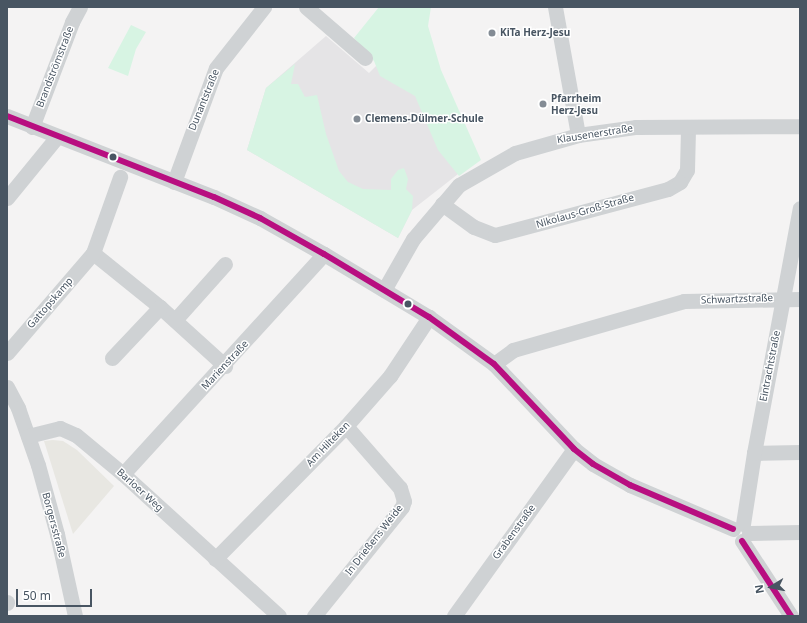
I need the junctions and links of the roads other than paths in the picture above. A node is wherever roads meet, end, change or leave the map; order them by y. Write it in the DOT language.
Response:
graph roads {
  1 [pos="80,7"];
  2 [pos="264,7"];
  3 [pos="306,7"];
  4 [pos="555,7"];
  5 [pos="365,58"];
  6 [pos="7,116"];
  7 [pos="800,126"];
  8 [pos="32,127"];
  9 [pos="688,128"];
  10 [pos="578,136"];
  11 [pos="57,137"];
  12 [pos="120,177"];
  13 [pos="174,182"];
  14 [pos="7,198"];
  15 [pos="442,204"];
  16 [pos="800,208"];
  17 [pos="93,253"];
  18 [pos="324,254"];
  19 [pos="225,264"];
  20 [pos="384,290"];
  21 [pos="784,298"];
  22 [pos="800,299"];
  23 [pos="160,307"];
  24 [pos="429,318"];
  25 [pos="176,320"];
  26 [pos="7,353"];
  27 [pos="112,358"];
  28 [pos="494,364"];
  29 [pos="225,366"];
  30 [pos="9,395"];
  31 [pos="346,426"];
  32 [pos="28,436"];
  33 [pos="574,449"];
  34 [pos="800,452"];
  35 [pos="754,453"];
  36 [pos="123,474"];
  37 [pos="742,532"];
  38 [pos="800,532"];
  39 [pos="215,559"];
  40 [pos="75,616"];
  41 [pos="280,616"];
  42 [pos="314,616"];
  43 [pos="454,616"];
  44 [pos="791,616"];
  1 -- 8 [label="street, Brandströmstraße"];
  2 -- 13 [label="street, Dunantstraße"];
  3 -- 5 [label="street"];
  4 -- 10 [label="street"];
  6 -- 8 [label="street"];
  7 -- 9 [label="street, Klausenerstraße"];
  8 -- 11 [label="street"];
  9 -- 10 [label="street, Klausenerstraße"];
  9 -- 15 [label="street, Nikolaus-Groß-Straße"];
  10 -- 15 [label="street, Klausenerstraße"];
  11 -- 13 [label="street"];
  11 -- 14 [label="street"];
  12 -- 17 [label="street, Gattopskamp"];
  13 -- 18 [label="street"];
  15 -- 20 [label="street, Klausenerstraße"];
  16 -- 21 [label="street, Eintrachtstraße"];
  17 -- 23 [label="street"];
  17 -- 26 [label="street, Gattopskamp"];
  18 -- 20 [label="street"];
  18 -- 29 [label="street, Marienstraße"];
  19 -- 25 [label="street"];
  20 -- 24 [label="street"];
  21 -- 22 [label="street, Schwartzstraße"];
  21 -- 28 [label="street, Schwartzstraße"];
  21 -- 35 [label="street, Eintrachtstraße"];
  23 -- 25 [label="street"];
  23 -- 27 [label="street"];
  24 -- 28 [label="street"];
  24 -- 31 [label="street, Am Hilteken"];
  25 -- 29 [label="street"];
  28 -- 33 [label="street"];
  29 -- 36 [label="street, Marienstraße"];
  30 -- 32 [label="street"];
  31 -- 39 [label="street, Am Hilteken"];
  31 -- 42 [label="street, In Drießens Weide"];
  32 -- 36 [label="street, Barloer Weg"];
  32 -- 40 [label="street, Borgersstraße"];
  33 -- 37 [label="street"];
  33 -- 43 [label="street, Grabenstraße"];
  34 -- 35 [label="street"];
  35 -- 37 [label="street, Eintrachtstraße"];
  36 -- 39 [label="street, Barloer Weg"];
  37 -- 38 [label="street"];
  37 -- 44 [label="street"];
  39 -- 41 [label="street, Barloer Weg"];
}
